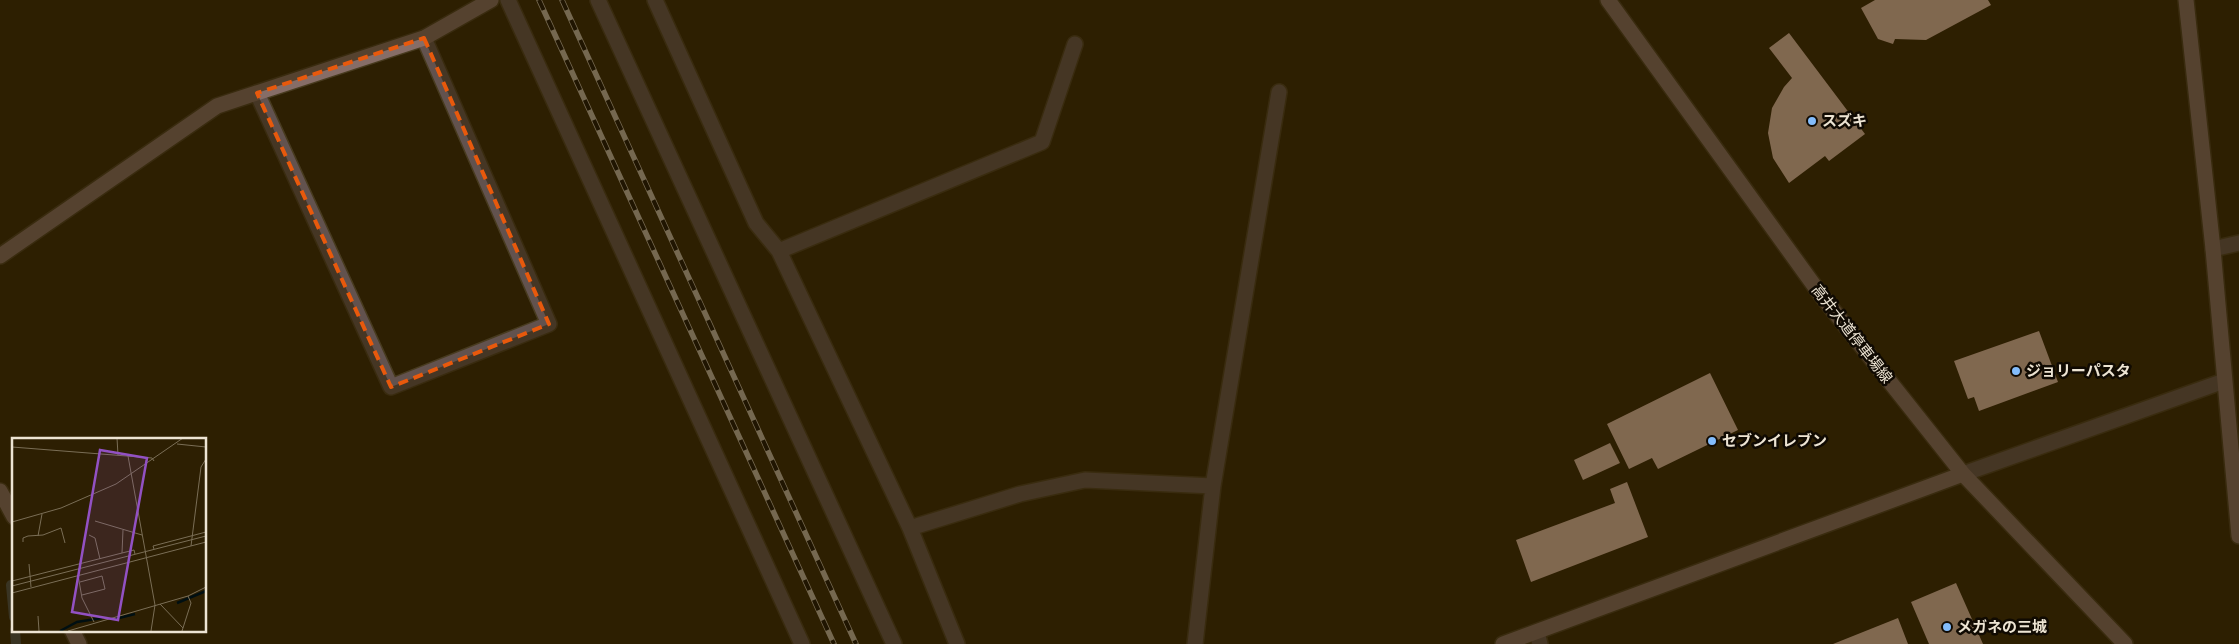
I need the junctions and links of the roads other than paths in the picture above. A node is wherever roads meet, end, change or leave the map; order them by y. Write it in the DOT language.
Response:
graph roads {
  1 [pos="491,0"];
  2 [pos="508,0"];
  3 [pos="598,0"];
  4 [pos="655,0"];
  5 [pos="1608,0"];
  6 [pos="2186,0"];
  7 [pos="424,38"];
  8 [pos="1075,44"];
  9 [pos="1279,92"];
  10 [pos="257,93"];
  11 [pos="2239,244"];
  12 [pos="2212,249"];
  13 [pos="779,251"];
  14 [pos="0,256"];
  15 [pos="2224,381"];
  16 [pos="1963,474"];
  17 [pos="1213,486"];
  18 [pos="0,491"];
  19 [pos="12,513"];
  20 [pos="910,528"];
  21 [pos="2239,536"];
  22 [pos="73,632"];
  23 [pos="1538,638"];
  24 [pos="79,644"];
  25 [pos="802,644"];
  26 [pos="894,644"];
  27 [pos="957,644"];
  28 [pos="1195,644"];
  29 [pos="1503,644"];
  30 [pos="2125,644"];
  1 -- 7 [label="street"];
  2 -- 25 [label="street"];
  3 -- 26 [label="street"];
  4 -- 13 [label="street"];
  5 -- 16 [label="street, 高井大道停車場線"];
  6 -- 12 [label="street"];
  7 -- 10 [label="street"];
  7 -- 10 [label="street"];
  8 -- 13 [label="street"];
  9 -- 17 [label="street"];
  10 -- 14 [label="street"];
  11 -- 12 [label="street"];
  12 -- 15 [label="street"];
  13 -- 20 [label="street"];
  15 -- 16 [label="street"];
  15 -- 21 [label="street"];
  16 -- 23 [label="street"];
  16 -- 30 [label="street, 高井大道停車場線"];
  17 -- 20 [label="street"];
  17 -- 28 [label="street"];
  18 -- 19 [label="street"];
  20 -- 27 [label="street"];
  22 -- 24 [label="street"];
  23 -- 29 [label="street"];
}
